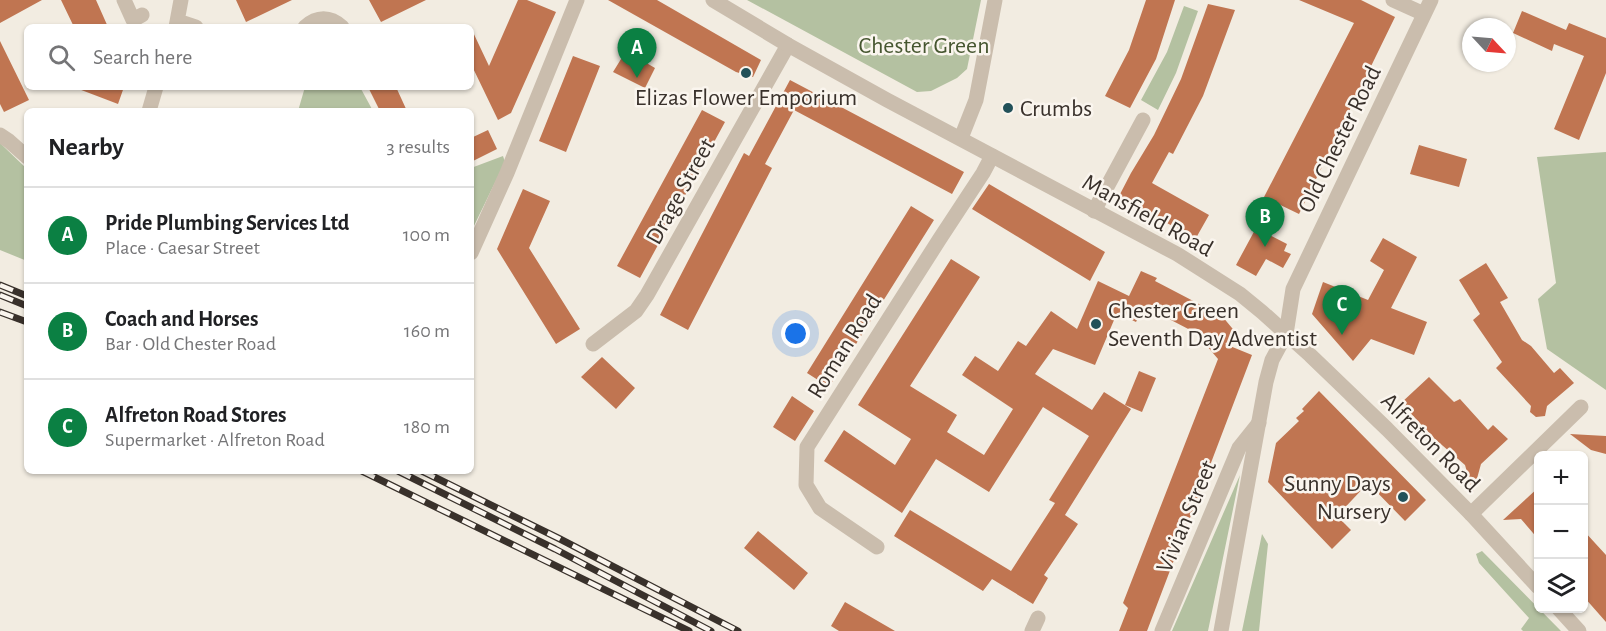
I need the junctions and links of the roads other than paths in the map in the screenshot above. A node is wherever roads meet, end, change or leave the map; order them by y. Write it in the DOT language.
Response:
graph roads {
  1 [pos="181,0"];
  2 [pos="577,0"];
  3 [pos="712,0"];
  4 [pos="995,0"];
  5 [pos="1394,0"];
  6 [pos="1431,0"];
  7 [pos="128,1"];
  8 [pos="1424,14"];
  9 [pos="142,15"];
  10 [pos="177,24"];
  11 [pos="309,24"];
  12 [pos="338,24"];
  13 [pos="788,45"];
  14 [pos="155,90"];
  15 [pos="150,108"];
  16 [pos="1143,120"];
  17 [pos="0,135"];
  18 [pos="961,138"];
  19 [pos="24,154"];
  20 [pos="992,156"];
  21 [pos="1094,211"];
  22 [pos="474,246"];
  23 [pos="1286,334"];
  24 [pos="593,344"];
  25 [pos="1581,407"];
  26 [pos="1259,423"];
  27 [pos="1471,514"];
  28 [pos="877,547"];
  29 [pos="1534,582"];
  30 [pos="1562,613"];
  31 [pos="1162,631"];
  32 [pos="1221,631"];
  33 [pos="1579,631"];
  1 -- 10 [label="street"];
  2 -- 22 [label="street"];
  3 -- 13 [label="street, Mansfield Road"];
  4 -- 18 [label="street"];
  5 -- 8 [label="street"];
  6 -- 8 [label="street, Old Chester Road"];
  7 -- 9 [label="street"];
  8 -- 23 [label="street, Old Chester Road"];
  11 -- 12 [label="street"];
  13 -- 18 [label="street, Mansfield Road"];
  13 -- 24 [label="street, Drage Street"];
  14 -- 15 [label="street"];
  16 -- 21 [label="street"];
  17 -- 19 [label="street"];
  18 -- 20 [label="street, Mansfield Road"];
  20 -- 21 [label="street, Mansfield Road"];
  20 -- 28 [label="street, Roman Road"];
  21 -- 23 [label="street, Mansfield Road"];
  23 -- 26 [label="street"];
  23 -- 27 [label="street, Alfreton Road"];
  25 -- 27 [label="street"];
  26 -- 31 [label="street, Vivian Street"];
  26 -- 32 [label="street"];
  27 -- 29 [label="street, Alfreton Road"];
  30 -- 33 [label="street"];
}
